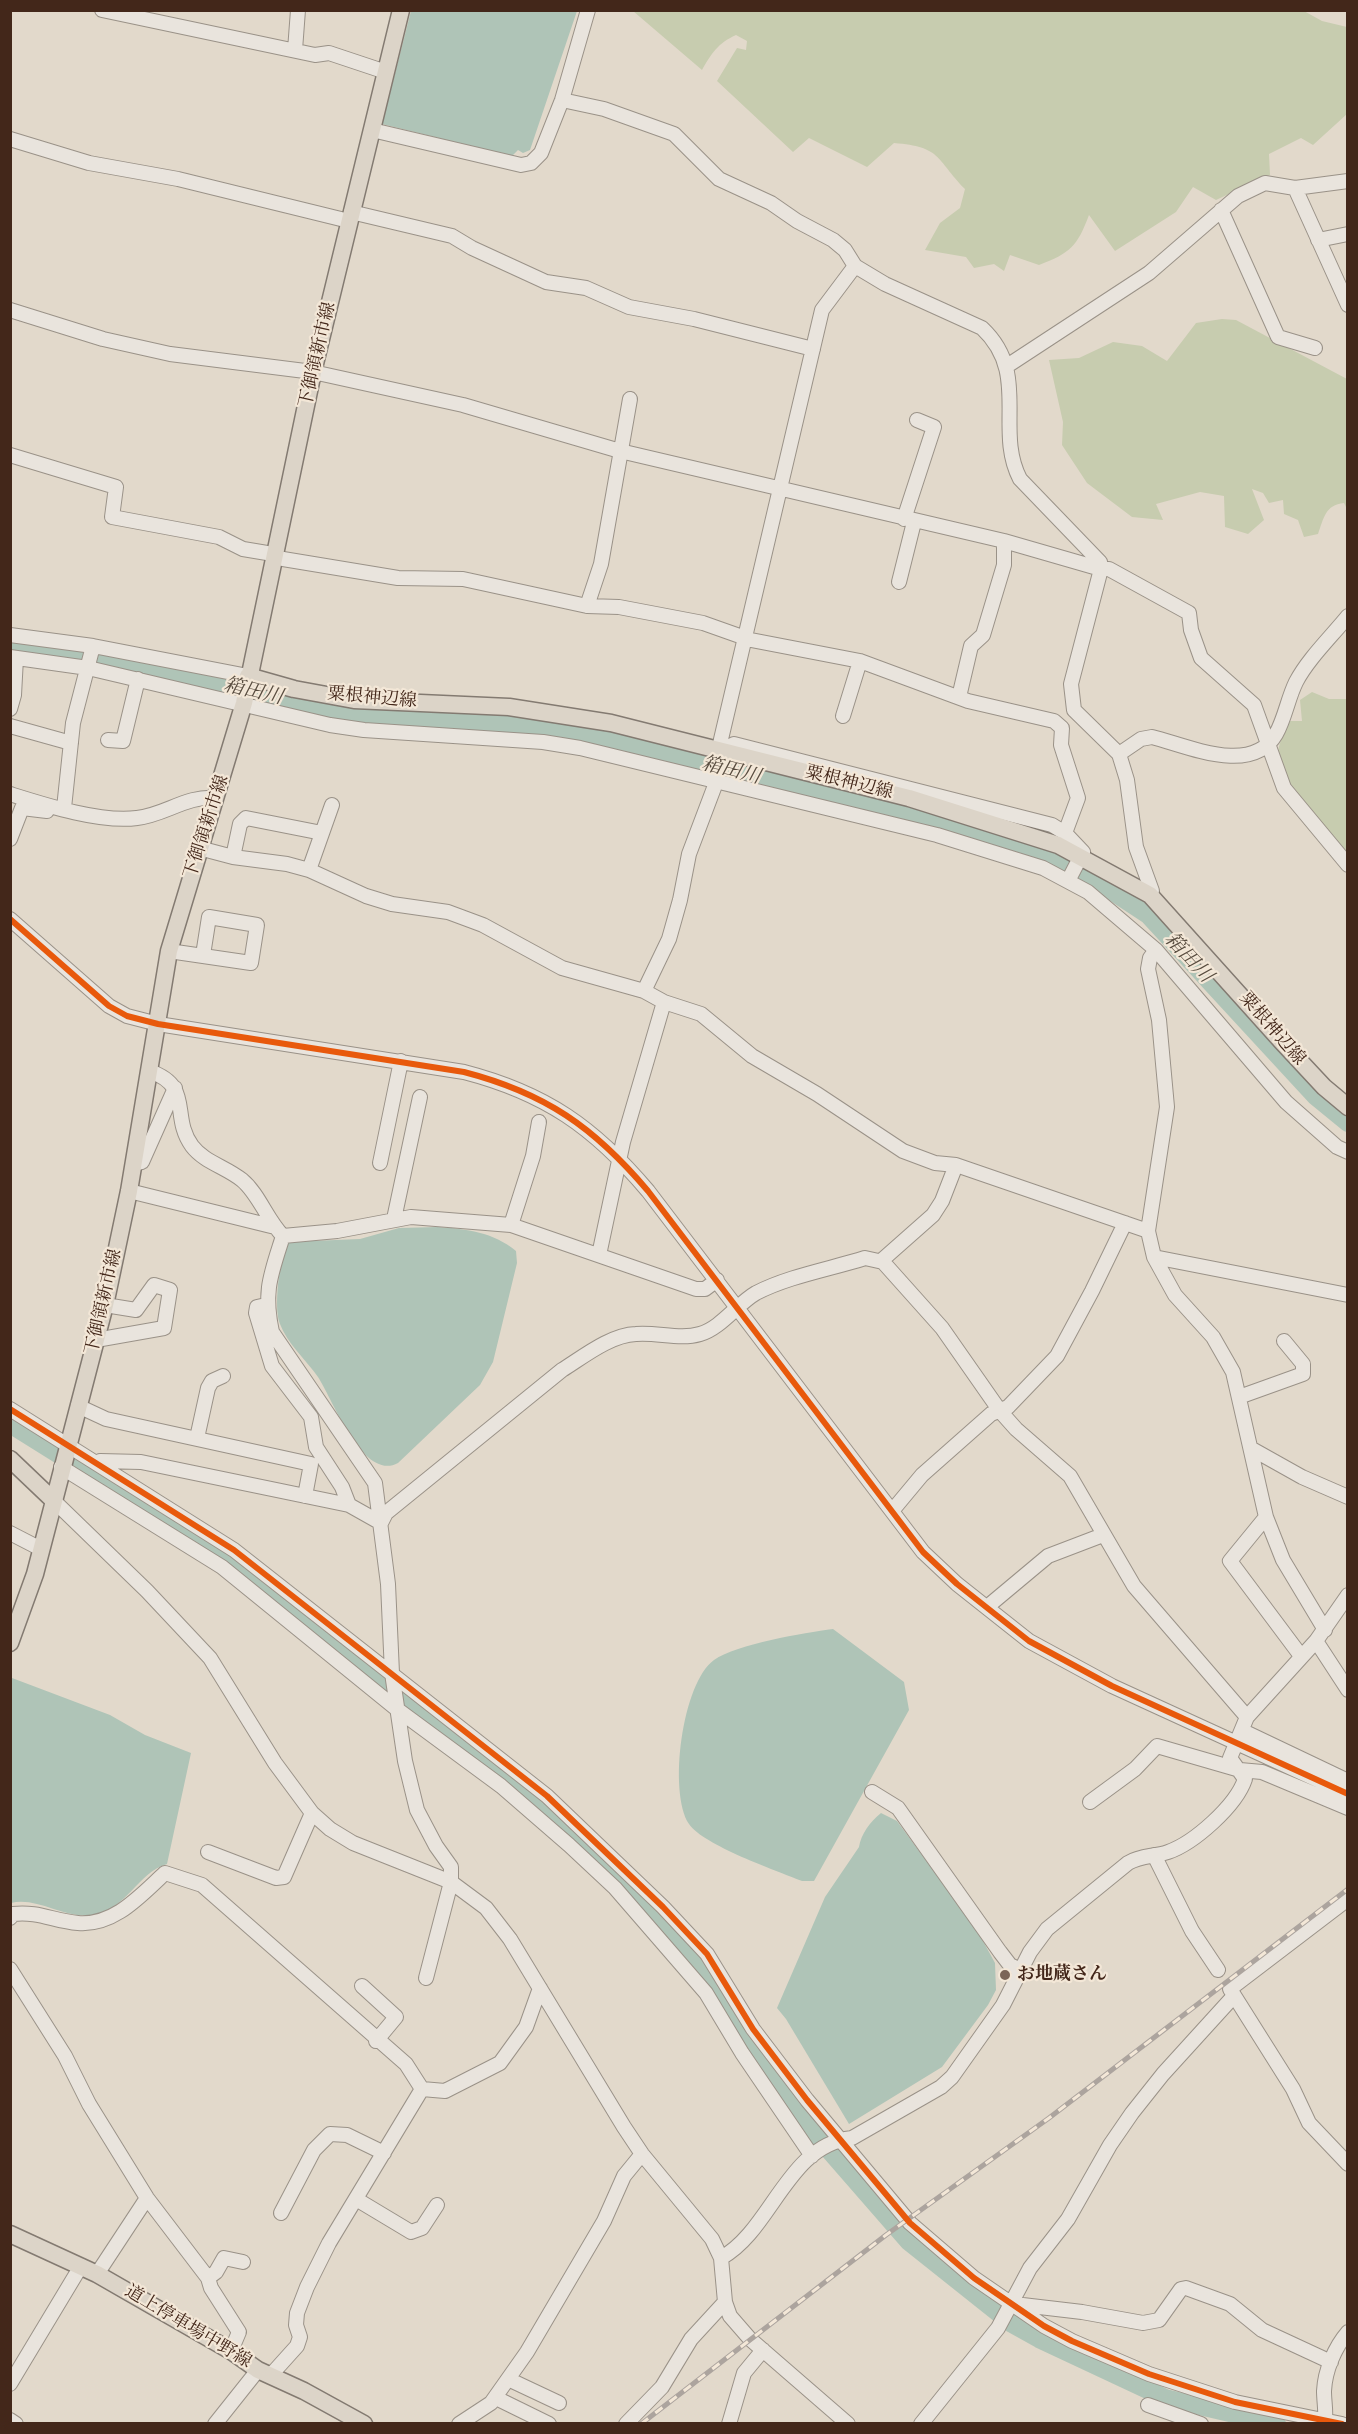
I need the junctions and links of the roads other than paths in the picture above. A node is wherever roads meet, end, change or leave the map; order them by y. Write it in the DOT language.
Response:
graph roads {
  1 [pos="102,10"];
  2 [pos="298,10"];
  3 [pos="401,10"];
  4 [pos="588,10"];
  5 [pos="296,50"];
  6 [pos="386,72"];
  7 [pos="562,100"];
  8 [pos="372,130"];
  9 [pos="10,138"];
  10 [pos="1347,181"];
  11 [pos="1295,188"];
  12 [pos="1221,210"];
  13 [pos="350,217"];
  14 [pos="1347,234"];
  15 [pos="1318,240"];
  16 [pos="855,266"];
  17 [pos="1347,305"];
  18 [pos="10,310"];
  19 [pos="1315,348"];
  20 [pos="813,349"];
  21 [pos="1008,366"];
  22 [pos="313,372"];
  23 [pos="630,399"];
  24 [pos="917,420"];
  25 [pos="620,451"];
  26 [pos="10,455"];
  27 [pos="780,488"];
  28 [pos="909,520"];
  29 [pos="1004,541"];
  30 [pos="274,556"];
  31 [pos="1101,569"];
  32 [pos="899,582"];
  33 [pos="587,606"];
  34 [pos="1347,616"];
  35 [pos="10,635"];
  36 [pos="745,637"];
  37 [pos="93,646"];
  38 [pos="13,657"];
  39 [pos="860,661"];
  40 [pos="88,668"];
  41 [pos="138,679"];
  42 [pos="246,690"];
  43 [pos="959,697"];
  44 [pos="10,709"];
  45 [pos="843,716"];
  46 [pos="1067,717"];
  47 [pos="10,726"];
  48 [pos="108,740"];
  49 [pos="71,742"];
  50 [pos="1269,743"];
  51 [pos="720,752"];
  52 [pos="1119,754"];
  53 [pos="717,780"];
  54 [pos="10,794"];
  55 [pos="216,798"];
  56 [pos="332,805"];
  57 [pos="68,809"];
  58 [pos="1065,832"];
  59 [pos="322,833"];
  60 [pos="10,839"];
  61 [pos="199,848"];
  62 [pos="233,857"];
  63 [pos="1081,857"];
  64 [pos="1347,865"];
  65 [pos="309,870"];
  66 [pos="1068,881"];
  67 [pos="1150,895"];
  68 [pos="10,919"];
  69 [pos="1156,950"];
  70 [pos="169,951"];
  71 [pos="202,955"];
  72 [pos="644,991"];
  73 [pos="664,1002"];
  74 [pos="158,1024"];
  75 [pos="401,1061"];
  76 [pos="149,1071"];
  77 [pos="175,1088"];
  78 [pos="420,1097"];
  79 [pos="1347,1107"];
  80 [pos="539,1122"];
  81 [pos="1347,1152"];
  82 [pos="619,1157"];
  83 [pos="380,1162"];
  84 [pos="134,1164"];
  85 [pos="956,1165"];
  86 [pos="129,1191"];
  87 [pos="394,1219"];
  88 [pos="1125,1223"];
  89 [pos="511,1225"];
  90 [pos="279,1232"];
  91 [pos="1149,1232"];
  92 [pos="599,1255"];
  93 [pos="1154,1257"];
  94 [pos="881,1261"];
  95 [pos="717,1280"];
  96 [pos="1347,1295"];
  97 [pos="105,1305"];
  98 [pos="266,1305"];
  99 [pos="737,1308"];
  100 [pos="96,1340"];
  101 [pos="1284,1341"];
  102 [pos="223,1376"];
  103 [pos="1239,1397"];
  104 [pos="78,1406"];
  105 [pos="10,1409"];
  106 [pos="1000,1411"];
  107 [pos="197,1438"];
  108 [pos="1252,1449"];
  109 [pos="65,1456"];
  110 [pos="10,1459"];
  111 [pos="98,1464"];
  112 [pos="304,1496"];
  113 [pos="1347,1497"];
  114 [pos="52,1499"];
  115 [pos="349,1505"];
  116 [pos="892,1511"];
  117 [pos="1266,1517"];
  118 [pos="381,1524"];
  119 [pos="10,1533"];
  120 [pos="1103,1535"];
  121 [pos="41,1549"];
  122 [pos="1347,1595"];
  123 [pos="987,1607"];
  124 [pos="1320,1635"];
  125 [pos="10,1643"];
  126 [pos="1301,1656"];
  127 [pos="393,1677"];
  128 [pos="1347,1690"];
  129 [pos="398,1707"];
  130 [pos="1242,1730"];
  131 [pos="1240,1770"];
  132 [pos="1347,1781"];
  133 [pos="872,1792"];
  134 [pos="1347,1794"];
  135 [pos="1090,1802"];
  136 [pos="1347,1808"];
  137 [pos="312,1813"];
  138 [pos="208,1852"];
  139 [pos="1154,1855"];
  140 [pos="451,1882"];
  141 [pos="1347,1899"];
  142 [pos="10,1918"];
  143 [pos="10,1969"];
  144 [pos="1021,1970"];
  145 [pos="1218,1970"];
  146 [pos="426,1978"];
  147 [pos="362,1986"];
  148 [pos="540,1988"];
  149 [pos="1233,1997"];
  150 [pos="376,2041"];
  151 [pos="422,2088"];
  152 [pos="838,2141"];
  153 [pos="384,2153"];
  154 [pos="642,2154"];
  155 [pos="814,2155"];
  156 [pos="1347,2164"];
  157 [pos="147,2198"];
  158 [pos="357,2199"];
  159 [pos="437,2205"];
  160 [pos="281,2213"];
  161 [pos="10,2234"];
  162 [pos="721,2258"];
  163 [pos="243,2262"];
  164 [pos="81,2266"];
  165 [pos="98,2274"];
  166 [pos="208,2278"];
  167 [pos="725,2302"];
  168 [pos="1012,2304"];
  169 [pos="1347,2332"];
  170 [pos="763,2350"];
  171 [pos="231,2351"];
  172 [pos="1331,2362"];
  173 [pos="264,2373"];
  174 [pos="508,2379"];
  175 [pos="10,2384"];
  176 [pos="496,2398"];
  177 [pos="559,2403"];
  178 [pos="1148,2405"];
  179 [pos="10,2420"];
  180 [pos="1325,2420"];
  181 [pos="16,2424"];
  182 [pos="215,2424"];
  183 [pos="364,2424"];
  184 [pos="459,2424"];
  185 [pos="549,2424"];
  186 [pos="626,2424"];
  187 [pos="729,2424"];
  188 [pos="848,2424"];
  189 [pos="921,2424"];
  190 [pos="1201,2424"];
  191 [pos="1342,2424"];
  1 -- 5 [label="street"];
  2 -- 5 [label="street"];
  3 -- 6 [label="main road, 下御領新市線"];
  4 -- 7 [label="street"];
  5 -- 6 [label="street"];
  6 -- 8 [label="main road, 下御領新市線"];
  7 -- 8 [label="street"];
  7 -- 16 [label="street"];
  8 -- 13 [label="main road, 下御領新市線"];
  9 -- 13 [label="street"];
  10 -- 11 [label="street"];
  11 -- 12 [label="street"];
  11 -- 15 [label="street"];
  12 -- 19 [label="street"];
  12 -- 21 [label="street"];
  13 -- 20 [label="street"];
  13 -- 22 [label="main road, 下御領新市線"];
  14 -- 15 [label="street"];
  15 -- 17 [label="street"];
  16 -- 20 [label="street"];
  16 -- 21 [label="street"];
  18 -- 22 [label="street"];
  20 -- 27 [label="street"];
  21 -- 31 [label="street"];
  22 -- 25 [label="street"];
  22 -- 30 [label="main road, 下御領新市線"];
  23 -- 25 [label="street"];
  24 -- 28 [label="street"];
  25 -- 27 [label="street"];
  25 -- 33 [label="street"];
  26 -- 30 [label="street"];
  27 -- 28 [label="street"];
  27 -- 36 [label="street"];
  28 -- 29 [label="street"];
  28 -- 32 [label="street"];
  29 -- 31 [label="street"];
  29 -- 43 [label="street"];
  30 -- 33 [label="street"];
  30 -- 42 [label="main road, 下御領新市線"];
  31 -- 46 [label="street"];
  31 -- 50 [label="street"];
  33 -- 36 [label="street"];
  34 -- 50 [label="street"];
  35 -- 37 [label="street"];
  36 -- 39 [label="street"];
  36 -- 51 [label="street"];
  37 -- 40 [label="street"];
  37 -- 42 [label="street"];
  38 -- 40 [label="street"];
  38 -- 44 [label="street"];
  39 -- 43 [label="street"];
  39 -- 45 [label="street"];
  40 -- 41 [label="street"];
  40 -- 49 [label="street"];
  41 -- 42 [label="street"];
  41 -- 48 [label="street"];
  42 -- 51 [label="main road, 粟根神辺線"];
  42 -- 53 [label="street"];
  42 -- 55 [label="main road, 下御領新市線"];
  43 -- 46 [label="street"];
  46 -- 52 [label="street"];
  46 -- 58 [label="street"];
  47 -- 49 [label="street"];
  49 -- 57 [label="street"];
  50 -- 52 [label="street"];
  50 -- 64 [label="street"];
  51 -- 53 [label="street"];
  51 -- 58 [label="street"];
  51 -- 63 [label="main road, 粟根神辺線"];
  52 -- 67 [label="street"];
  53 -- 66 [label="street"];
  53 -- 72 [label="street"];
  54 -- 57 [label="street"];
  55 -- 57 [label="street"];
  55 -- 61 [label="main road, 下御領新市線"];
  56 -- 59 [label="street"];
  57 -- 60 [label="street"];
  58 -- 63 [label="street"];
  59 -- 62 [label="street"];
  59 -- 65 [label="street"];
  61 -- 62 [label="street"];
  61 -- 70 [label="main road, 下御領新市線"];
  62 -- 65 [label="street"];
  63 -- 66 [label="street"];
  63 -- 67 [label="main road, 粟根神辺線"];
  65 -- 72 [label="street"];
  66 -- 69 [label="street"];
  67 -- 79 [label="main road, 粟根神辺線"];
  68 -- 74 [label="street"];
  69 -- 81 [label="street"];
  69 -- 91 [label="street"];
  70 -- 71 [label="street"];
  70 -- 74 [label="main road, 下御領新市線"];
  71 -- 71 [label="street"];
  72 -- 73 [label="street"];
  73 -- 82 [label="street"];
  73 -- 85 [label="street"];
  74 -- 75 [label="street"];
  74 -- 76 [label="main road, 下御領新市線"];
  75 -- 82 [label="street"];
  75 -- 83 [label="street"];
  76 -- 77 [label="street"];
  76 -- 84 [label="main road, 下御領新市線"];
  77 -- 84 [label="street"];
  77 -- 90 [label="street"];
  78 -- 87 [label="street"];
  80 -- 89 [label="street"];
  82 -- 92 [label="street"];
  82 -- 95 [label="street"];
  84 -- 86 [label="main road, 下御領新市線"];
  85 -- 88 [label="street"];
  85 -- 94 [label="street"];
  86 -- 90 [label="street"];
  86 -- 97 [label="main road, 下御領新市線"];
  87 -- 89 [label="street"];
  87 -- 90 [label="street"];
  88 -- 91 [label="street"];
  88 -- 106 [label="street"];
  89 -- 92 [label="street"];
  90 -- 98 [label="street"];
  91 -- 93 [label="street"];
  92 -- 95 [label="street"];
  93 -- 96 [label="street"];
  93 -- 103 [label="street"];
  94 -- 99 [label="street"];
  94 -- 106 [label="street"];
  95 -- 99 [label="street"];
  97 -- 100 [label="main road, 下御領新市線"];
  97 -- 100 [label="street"];
  98 -- 115 [label="street"];
  98 -- 118 [label="street"];
  99 -- 116 [label="street"];
  99 -- 118 [label="street"];
  100 -- 104 [label="main road, 下御領新市線"];
  101 -- 103 [label="street"];
  102 -- 107 [label="street"];
  103 -- 108 [label="street"];
  104 -- 107 [label="street"];
  104 -- 109 [label="main road, 下御領新市線"];
  105 -- 109 [label="street"];
  106 -- 116 [label="street"];
  106 -- 120 [label="street"];
  107 -- 112 [label="street"];
  108 -- 113 [label="street"];
  108 -- 117 [label="street"];
  109 -- 111 [label="street"];
  109 -- 114 [label="main road, 下御領新市線"];
  109 -- 129 [label="street"];
  110 -- 114 [label="main road"];
  111 -- 112 [label="street"];
  111 -- 127 [label="street"];
  112 -- 115 [label="street"];
  114 -- 121 [label="main road, 下御領新市線"];
  114 -- 137 [label="street"];
  115 -- 118 [label="street"];
  116 -- 123 [label="street"];
  117 -- 124 [label="street"];
  117 -- 126 [label="street"];
  118 -- 127 [label="street"];
  119 -- 121 [label="street"];
  120 -- 123 [label="street"];
  120 -- 130 [label="street"];
  121 -- 125 [label="main road, 下御領新市線"];
  122 -- 124 [label="street"];
  123 -- 130 [label="street"];
  124 -- 126 [label="street"];
  124 -- 128 [label="street"];
  126 -- 130 [label="street"];
  127 -- 129 [label="street"];
  127 -- 152 [label="street"];
  129 -- 140 [label="street"];
  129 -- 155 [label="street"];
  130 -- 131 [label="street"];
  130 -- 132 [label="street"];
  130 -- 134 [label="street"];
  131 -- 135 [label="street"];
  131 -- 136 [label="street"];
  131 -- 139 [label="street"];
  133 -- 144 [label="street"];
  137 -- 138 [label="street"];
  137 -- 140 [label="street"];
  139 -- 144 [label="street"];
  139 -- 145 [label="street"];
  140 -- 146 [label="street"];
  140 -- 148 [label="street"];
  141 -- 149 [label="street"];
  142 -- 150 [label="street"];
  143 -- 157 [label="street"];
  144 -- 152 [label="street"];
  147 -- 150 [label="street"];
  148 -- 151 [label="street"];
  148 -- 154 [label="street"];
  149 -- 156 [label="street"];
  149 -- 168 [label="street"];
  150 -- 151 [label="street"];
  151 -- 153 [label="street"];
  152 -- 155 [label="street"];
  152 -- 168 [label="street"];
  153 -- 158 [label="street"];
  153 -- 160 [label="street"];
  154 -- 162 [label="street"];
  154 -- 174 [label="street"];
  155 -- 162 [label="street"];
  157 -- 165 [label="street"];
  157 -- 166 [label="street"];
  158 -- 159 [label="street"];
  158 -- 173 [label="street"];
  161 -- 164 [label="main road, 道上停車場中野線"];
  162 -- 167 [label="street"];
  163 -- 166 [label="street"];
  164 -- 165 [label="main road, 道上停車場中野線"];
  164 -- 175 [label="street"];
  165 -- 171 [label="main road, 道上停車場中野線"];
  166 -- 171 [label="street"];
  167 -- 170 [label="street"];
  167 -- 186 [label="street"];
  168 -- 172 [label="street"];
  168 -- 180 [label="street"];
  168 -- 189 [label="street"];
  169 -- 172 [label="street"];
  170 -- 187 [label="street"];
  170 -- 188 [label="street"];
  171 -- 173 [label="main road, 道上停車場中野線"];
  172 -- 180 [label="street"];
  173 -- 182 [label="street"];
  173 -- 183 [label="main road, 道上停車場中野線"];
  174 -- 176 [label="street"];
  174 -- 177 [label="street"];
  176 -- 184 [label="street"];
  176 -- 185 [label="street"];
  178 -- 190 [label="street"];
  179 -- 181 [label="street"];
  180 -- 191 [label="street"];
}
